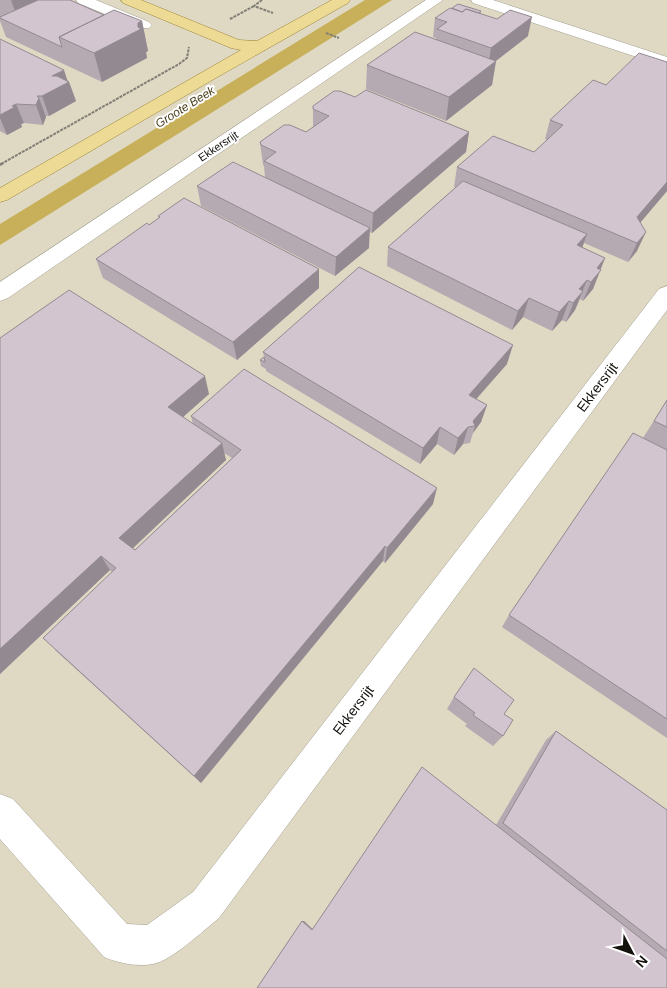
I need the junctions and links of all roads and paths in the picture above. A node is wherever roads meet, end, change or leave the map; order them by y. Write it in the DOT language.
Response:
graph roads {
  1 [pos="83,0"];
  2 [pos="128,0"];
  3 [pos="343,0"];
  4 [pos="436,0"];
  5 [pos="478,0"];
  6 [pos="304,5"];
  7 [pos="144,24"];
  8 [pos="255,36"];
  9 [pos="237,45"];
  10 [pos="667,62"];
  11 [pos="0,165"];
  12 [pos="0,180"];
  13 [pos="0,196"];
  14 [pos="0,293"];
  15 [pos="667,294"];
  16 [pos="0,812"];
  1 -- 7 [label="street"];
  2 -- 9 [label="main road"];
  3 -- 8 [label="main road"];
  4 -- 14 [label="street, Ekkersrijt"];
  5 -- 10 [label="street"];
  6 -- 8 [label="main road"];
  7 -- 11 [label="path"];
  8 -- 9 [label="main road"];
  8 -- 13 [label="main road"];
  9 -- 12 [label="main road"];
  15 -- 16 [label="street, Ekkersrijt"];
}
